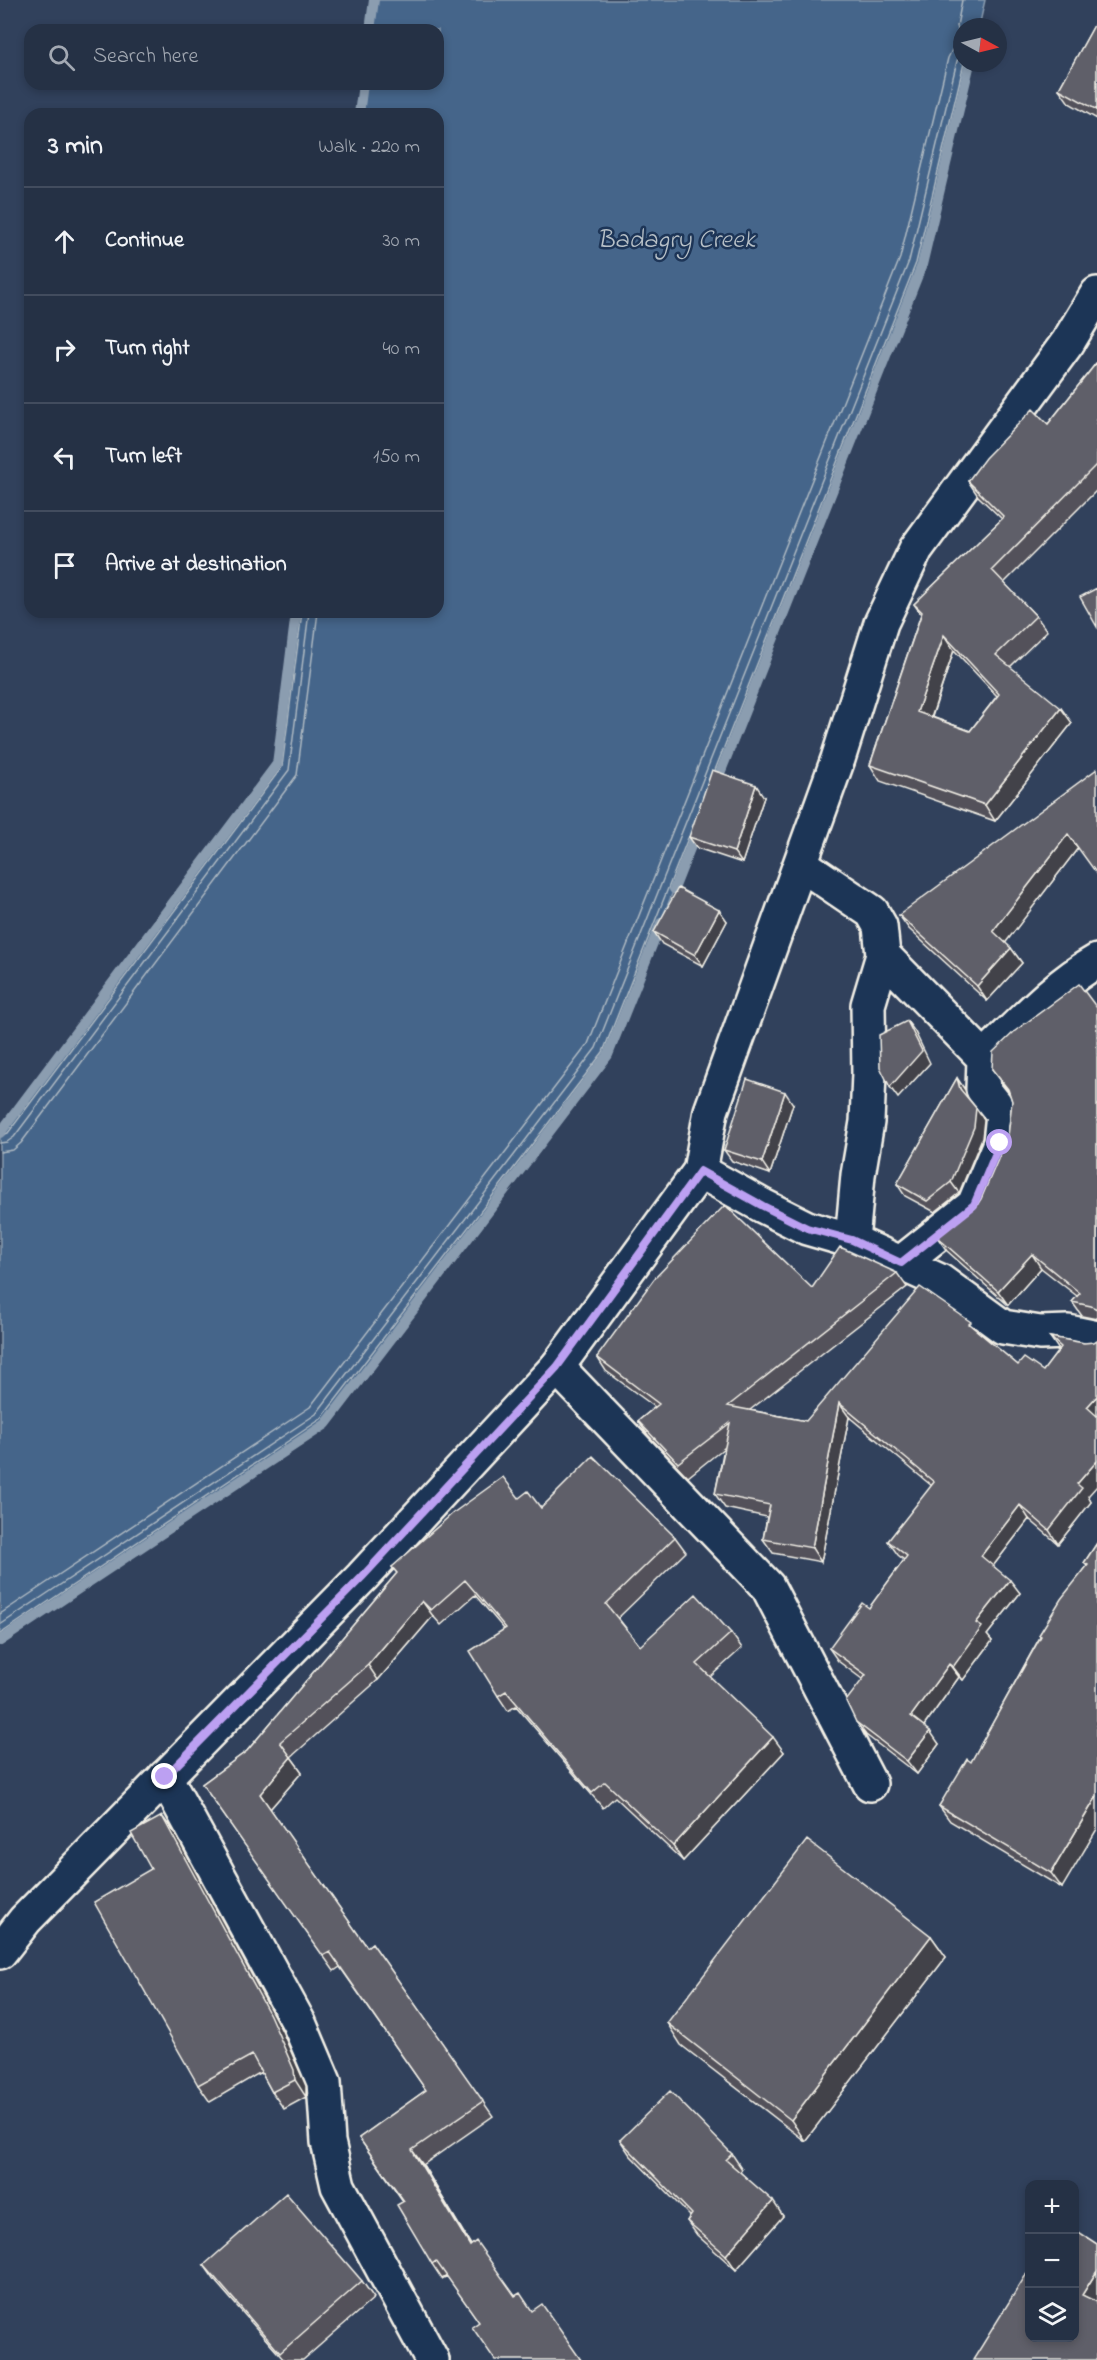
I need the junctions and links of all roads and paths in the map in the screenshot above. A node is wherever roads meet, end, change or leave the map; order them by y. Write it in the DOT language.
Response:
graph roads {
  1 [pos="1097,294"];
  2 [pos="801,864"];
  3 [pos="883,956"];
  4 [pos="1097,961"];
  5 [pos="984,1058"];
  6 [pos="700,1171"];
  7 [pos="852,1240"];
  8 [pos="901,1263"];
  9 [pos="1097,1338"];
  10 [pos="557,1367"];
  11 [pos="165,1777"];
  12 [pos="870,1784"];
  13 [pos="0,1952"];
  14 [pos="432,2360"];
  1 -- 2 [label="street"];
  2 -- 3 [label="street"];
  2 -- 6 [label="street"];
  3 -- 5 [label="street"];
  3 -- 7 [label="street"];
  4 -- 5 [label="street"];
  5 -- 8 [label="street"];
  6 -- 7 [label="street"];
  6 -- 10 [label="street"];
  7 -- 8 [label="street"];
  8 -- 9 [label="street"];
  10 -- 11 [label="street"];
  10 -- 12 [label="street"];
  11 -- 13 [label="street"];
  11 -- 14 [label="street"];
}
